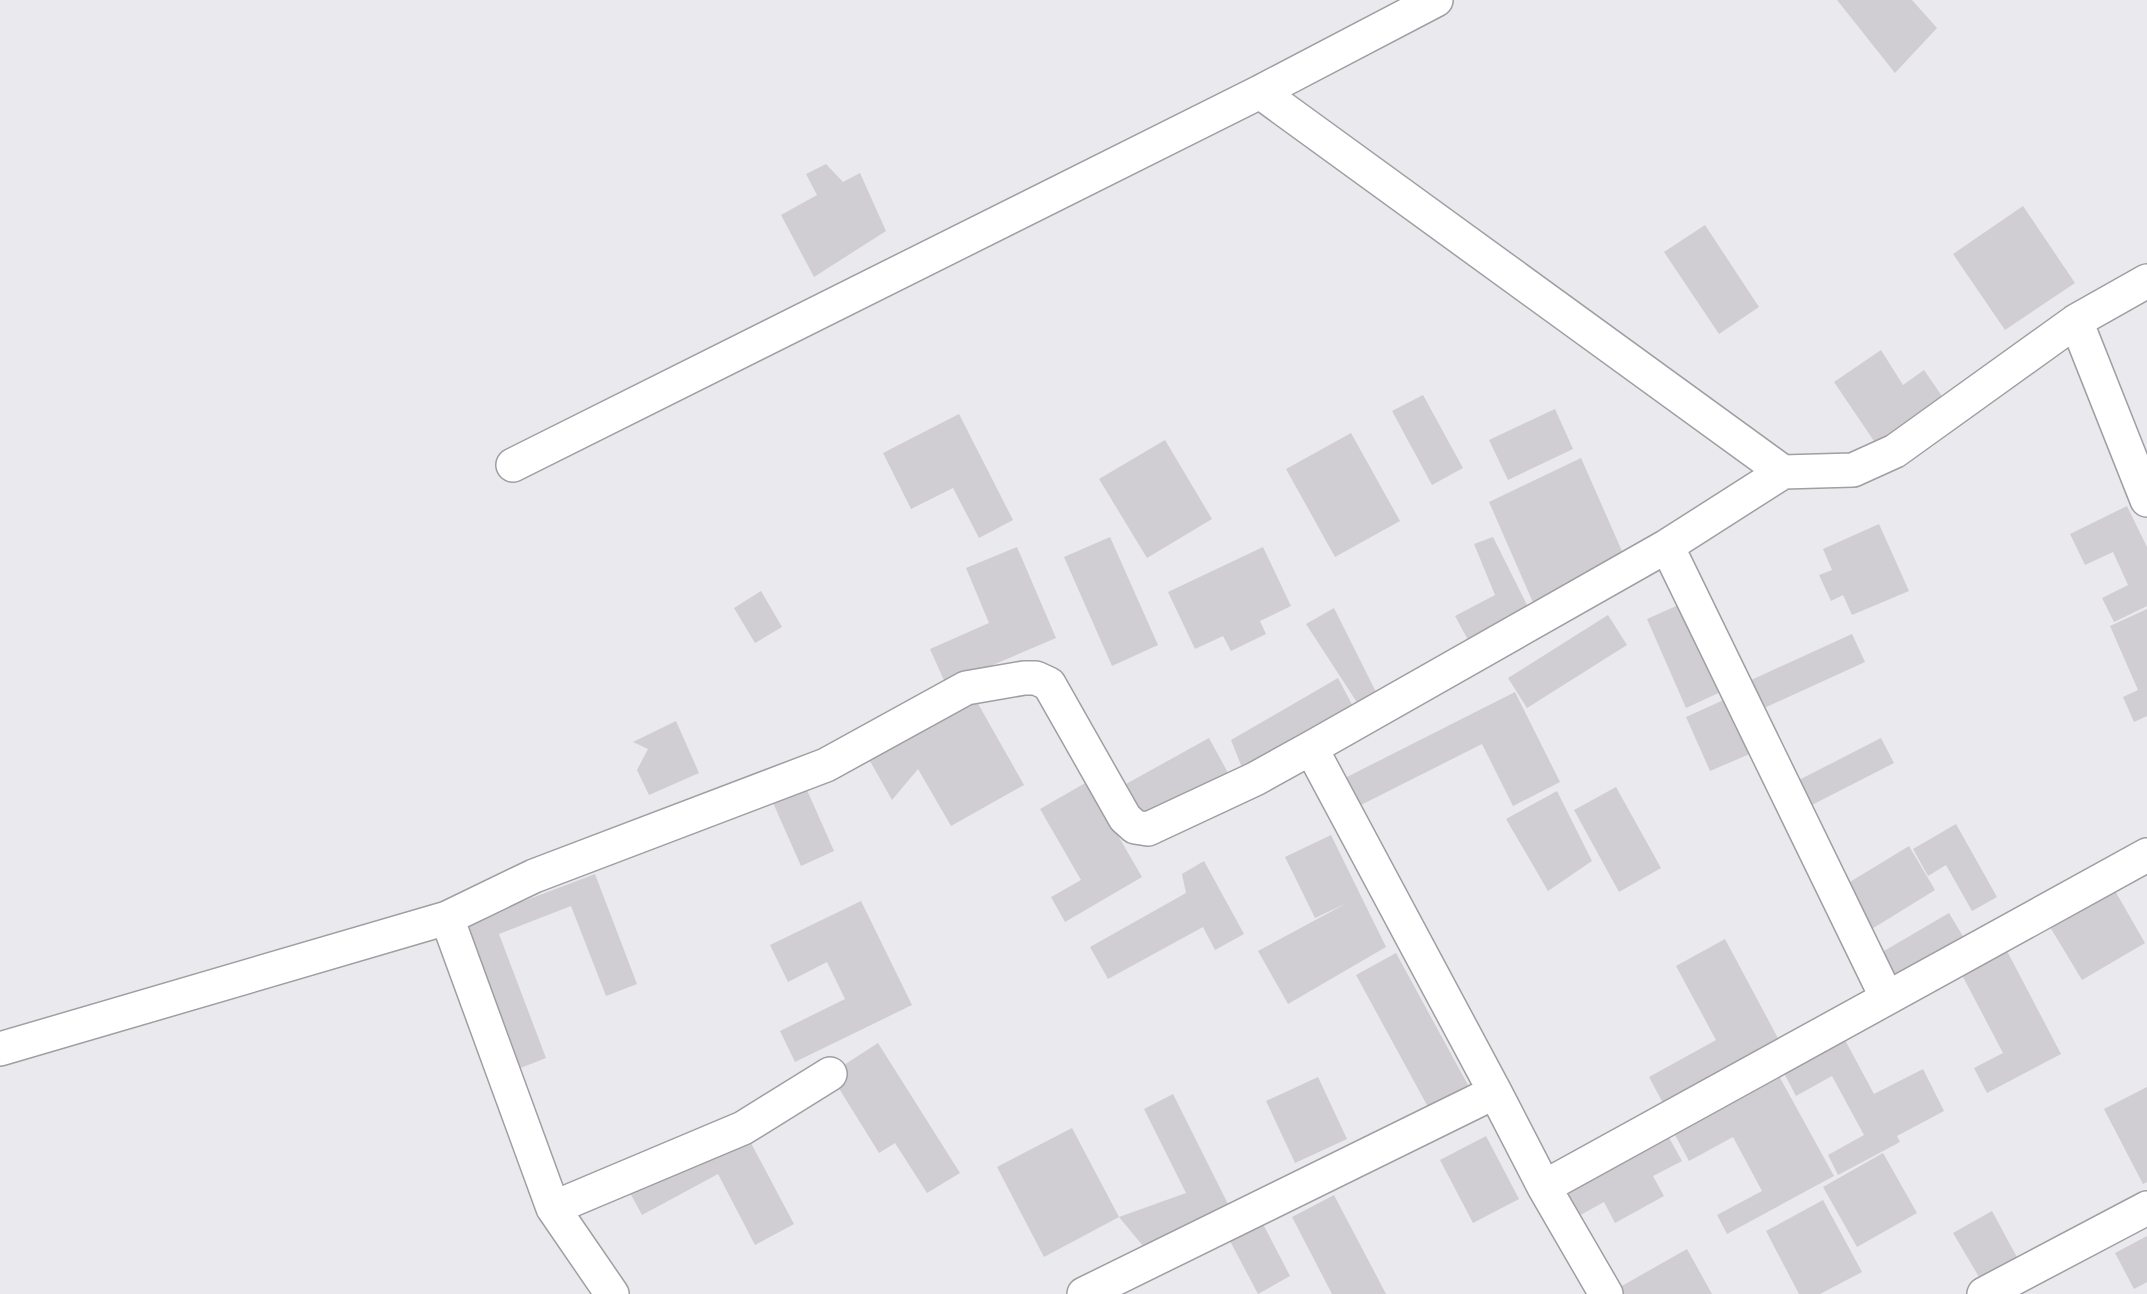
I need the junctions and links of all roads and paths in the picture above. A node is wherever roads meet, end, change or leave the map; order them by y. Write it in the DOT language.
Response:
graph roads {
  1 [pos="1436,0"];
  2 [pos="1260,92"];
  3 [pos="2147,280"];
  4 [pos="2076,321"];
  5 [pos="513,465"];
  6 [pos="1783,472"];
  7 [pos="2147,500"];
  8 [pos="1667,546"];
  9 [pos="1311,748"];
  10 [pos="2147,855"];
  11 [pos="447,918"];
  12 [pos="1887,998"];
  13 [pos="0,1048"];
  14 [pos="830,1074"];
  15 [pos="1495,1092"];
  16 [pos="1544,1187"];
  17 [pos="553,1208"];
  18 [pos="2147,1208"];
  19 [pos="612,1294"];
  20 [pos="1084,1294"];
  21 [pos="1606,1294"];
  22 [pos="1984,1294"];
  1 -- 2 [label="street"];
  2 -- 5 [label="street"];
  2 -- 6 [label="street"];
  3 -- 4 [label="street"];
  4 -- 6 [label="street"];
  4 -- 7 [label="street"];
  6 -- 8 [label="street"];
  8 -- 9 [label="street"];
  8 -- 12 [label="street"];
  9 -- 11 [label="street"];
  9 -- 15 [label="street"];
  10 -- 12 [label="street"];
  11 -- 13 [label="street"];
  11 -- 17 [label="street"];
  12 -- 16 [label="street"];
  14 -- 17 [label="street"];
  15 -- 16 [label="street"];
  15 -- 20 [label="street"];
  16 -- 21 [label="street"];
  17 -- 19 [label="street"];
  18 -- 22 [label="street"];
}
